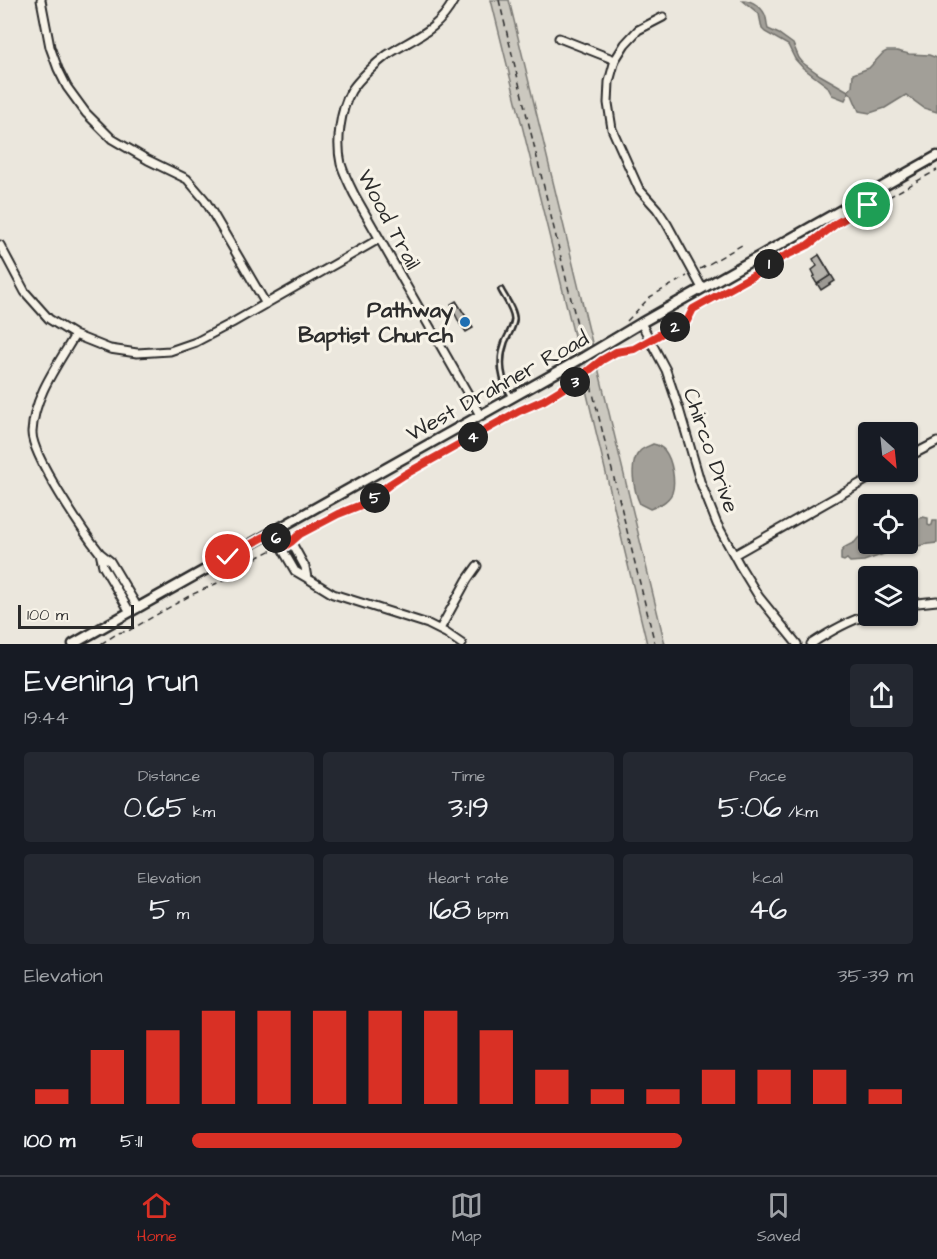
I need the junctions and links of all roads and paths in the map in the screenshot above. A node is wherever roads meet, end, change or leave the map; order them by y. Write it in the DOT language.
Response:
graph roads {
  1 [pos="41,0"];
  2 [pos="454,0"];
  3 [pos="499,0"];
  4 [pos="663,17"];
  5 [pos="559,38"];
  6 [pos="615,60"];
  7 [pos="937,156"];
  8 [pos="937,170"];
  9 [pos="868,205"];
  10 [pos="857,211"];
  11 [pos="380,239"];
  12 [pos="0,245"];
  13 [pos="742,245"];
  14 [pos="8,260"];
  15 [pos="0,264"];
  16 [pos="694,272"];
  17 [pos="702,288"];
  18 [pos="501,290"];
  19 [pos="266,304"];
  20 [pos="641,323"];
  21 [pos="622,325"];
  22 [pos="75,335"];
  23 [pos="650,340"];
  24 [pos="584,357"];
  25 [pos="588,371"];
  26 [pos="512,397"];
  27 [pos="480,415"];
  28 [pos="937,442"];
  29 [pos="918,452"];
  30 [pos="863,482"];
  31 [pos="283,527"];
  32 [pos="273,532"];
  33 [pos="291,542"];
  34 [pos="280,545"];
  35 [pos="734,555"];
  36 [pos="477,566"];
  37 [pos="307,578"];
  38 [pos="937,601"];
  39 [pos="918,603"];
  40 [pos="134,610"];
  41 [pos="858,618"];
  42 [pos="440,629"];
  43 [pos="73,644"];
  44 [pos="101,644"];
  45 [pos="462,644"];
  46 [pos="655,644"];
  47 [pos="797,644"];
  48 [pos="811,644"];
  1 -- 19 [label="street"];
  2 -- 11 [label="street, Wood Trail"];
  3 -- 24 [label="path"];
  4 -- 6 [label="street"];
  5 -- 6 [label="street"];
  6 -- 16 [label="street"];
  7 -- 17 [label="street, West Drahner Road"];
  8 -- 9 [label="path"];
  10 -- 23 [label="path"];
  11 -- 19 [label="street"];
  11 -- 27 [label="street, Wood Trail"];
  12 -- 14 [label="street"];
  13 -- 16 [label="path"];
  14 -- 15 [label="street"];
  14 -- 22 [label="street"];
  16 -- 17 [label="street"];
  16 -- 21 [label="path"];
  17 -- 20 [label="street, West Drahner Road"];
  18 -- 26 [label="lane"];
  19 -- 22 [label="street"];
  20 -- 23 [label="street, Chirco Drive"];
  20 -- 24 [label="street, West Drahner Road"];
  22 -- 40 [label="street"];
  23 -- 25 [label="path"];
  23 -- 35 [label="street, Chirco Drive"];
  24 -- 25 [label="path"];
  24 -- 26 [label="street, West Drahner Road"];
  25 -- 33 [label="path"];
  25 -- 46 [label="path"];
  26 -- 27 [label="street, West Drahner Road"];
  27 -- 31 [label="street, West Drahner Road"];
  28 -- 29 [label="street"];
  30 -- 35 [label="street"];
  31 -- 32 [label="street, West Drahner Road"];
  31 -- 33 [label="street"];
  32 -- 34 [label="street"];
  32 -- 40 [label="street, West Drahner Road"];
  33 -- 37 [label="street"];
  34 -- 37 [label="street"];
  34 -- 44 [label="path"];
  35 -- 47 [label="street, Chirco Drive"];
  36 -- 42 [label="street"];
  37 -- 42 [label="street"];
  38 -- 39 [label="street"];
  40 -- 43 [label="street, West Drahner Road"];
  41 -- 48 [label="street"];
  42 -- 45 [label="street"];
}
